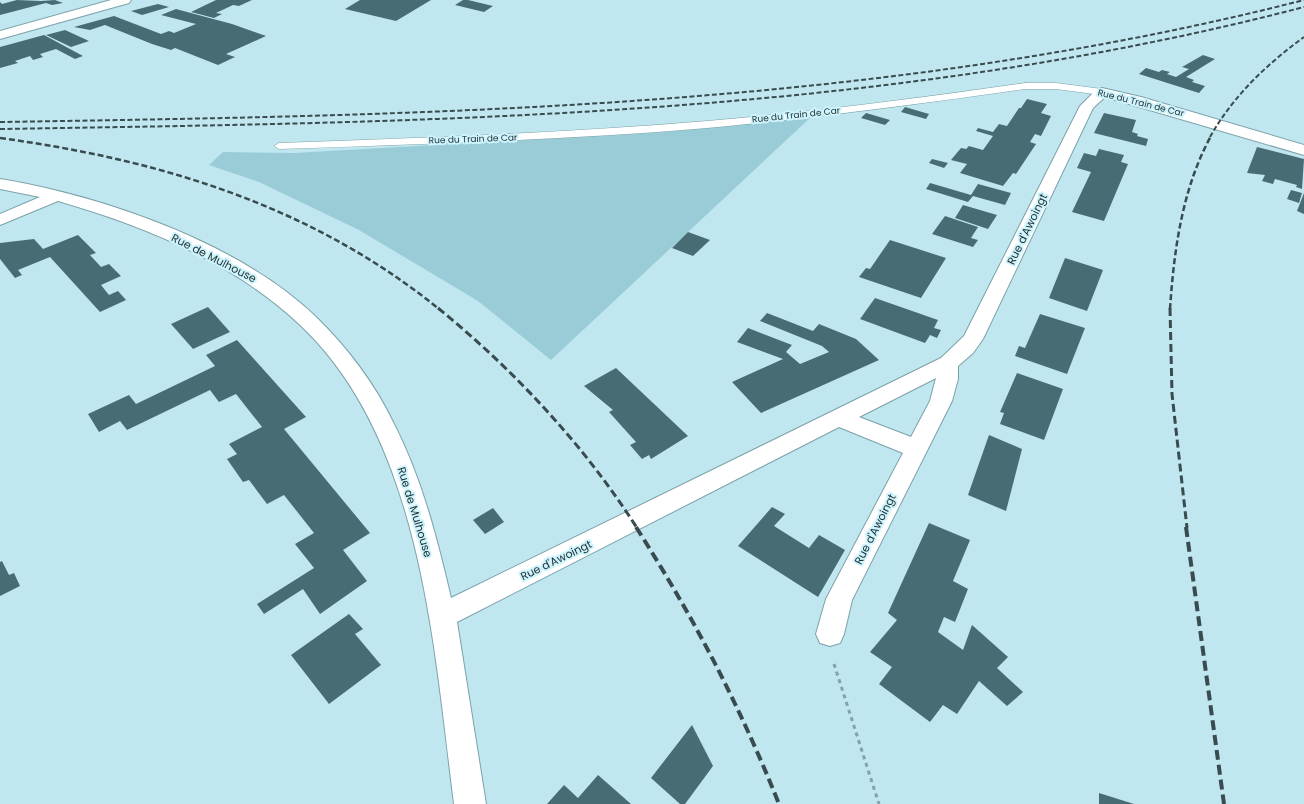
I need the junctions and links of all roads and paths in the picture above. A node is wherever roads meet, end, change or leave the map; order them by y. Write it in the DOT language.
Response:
graph roads {
  1 [pos="124,0"];
  2 [pos="94,8"];
  3 [pos="0,28"];
  4 [pos="0,35"];
  5 [pos="1102,92"];
  6 [pos="279,146"];
  7 [pos="1304,150"];
  8 [pos="0,184"];
  9 [pos="56,196"];
  10 [pos="0,220"];
  11 [pos="948,363"];
  12 [pos="839,418"];
  13 [pos="917,448"];
  14 [pos="442,616"];
  15 [pos="830,634"];
  16 [pos="470,804"];
  17 [pos="879,804"];
  1 -- 2 [label="street"];
  2 -- 3 [label="street"];
  2 -- 4 [label="street"];
  5 -- 6 [label="lane, Rue du Train de Car"];
  5 -- 7 [label="street, Rue du Train de Car"];
  5 -- 11 [label="street, Rue d'Awoingt"];
  8 -- 9 [label="street, Rue de Mulhouse"];
  9 -- 10 [label="street"];
  9 -- 14 [label="street, Rue de Mulhouse"];
  11 -- 12 [label="street, Rue d'Awoingt"];
  11 -- 13 [label="street, Rue d'Awoingt"];
  12 -- 13 [label="street"];
  12 -- 14 [label="street, Rue d'Awoingt"];
  13 -- 15 [label="street, Rue d'Awoingt"];
  14 -- 16 [label="street"];
  15 -- 17 [label="path"];
}
